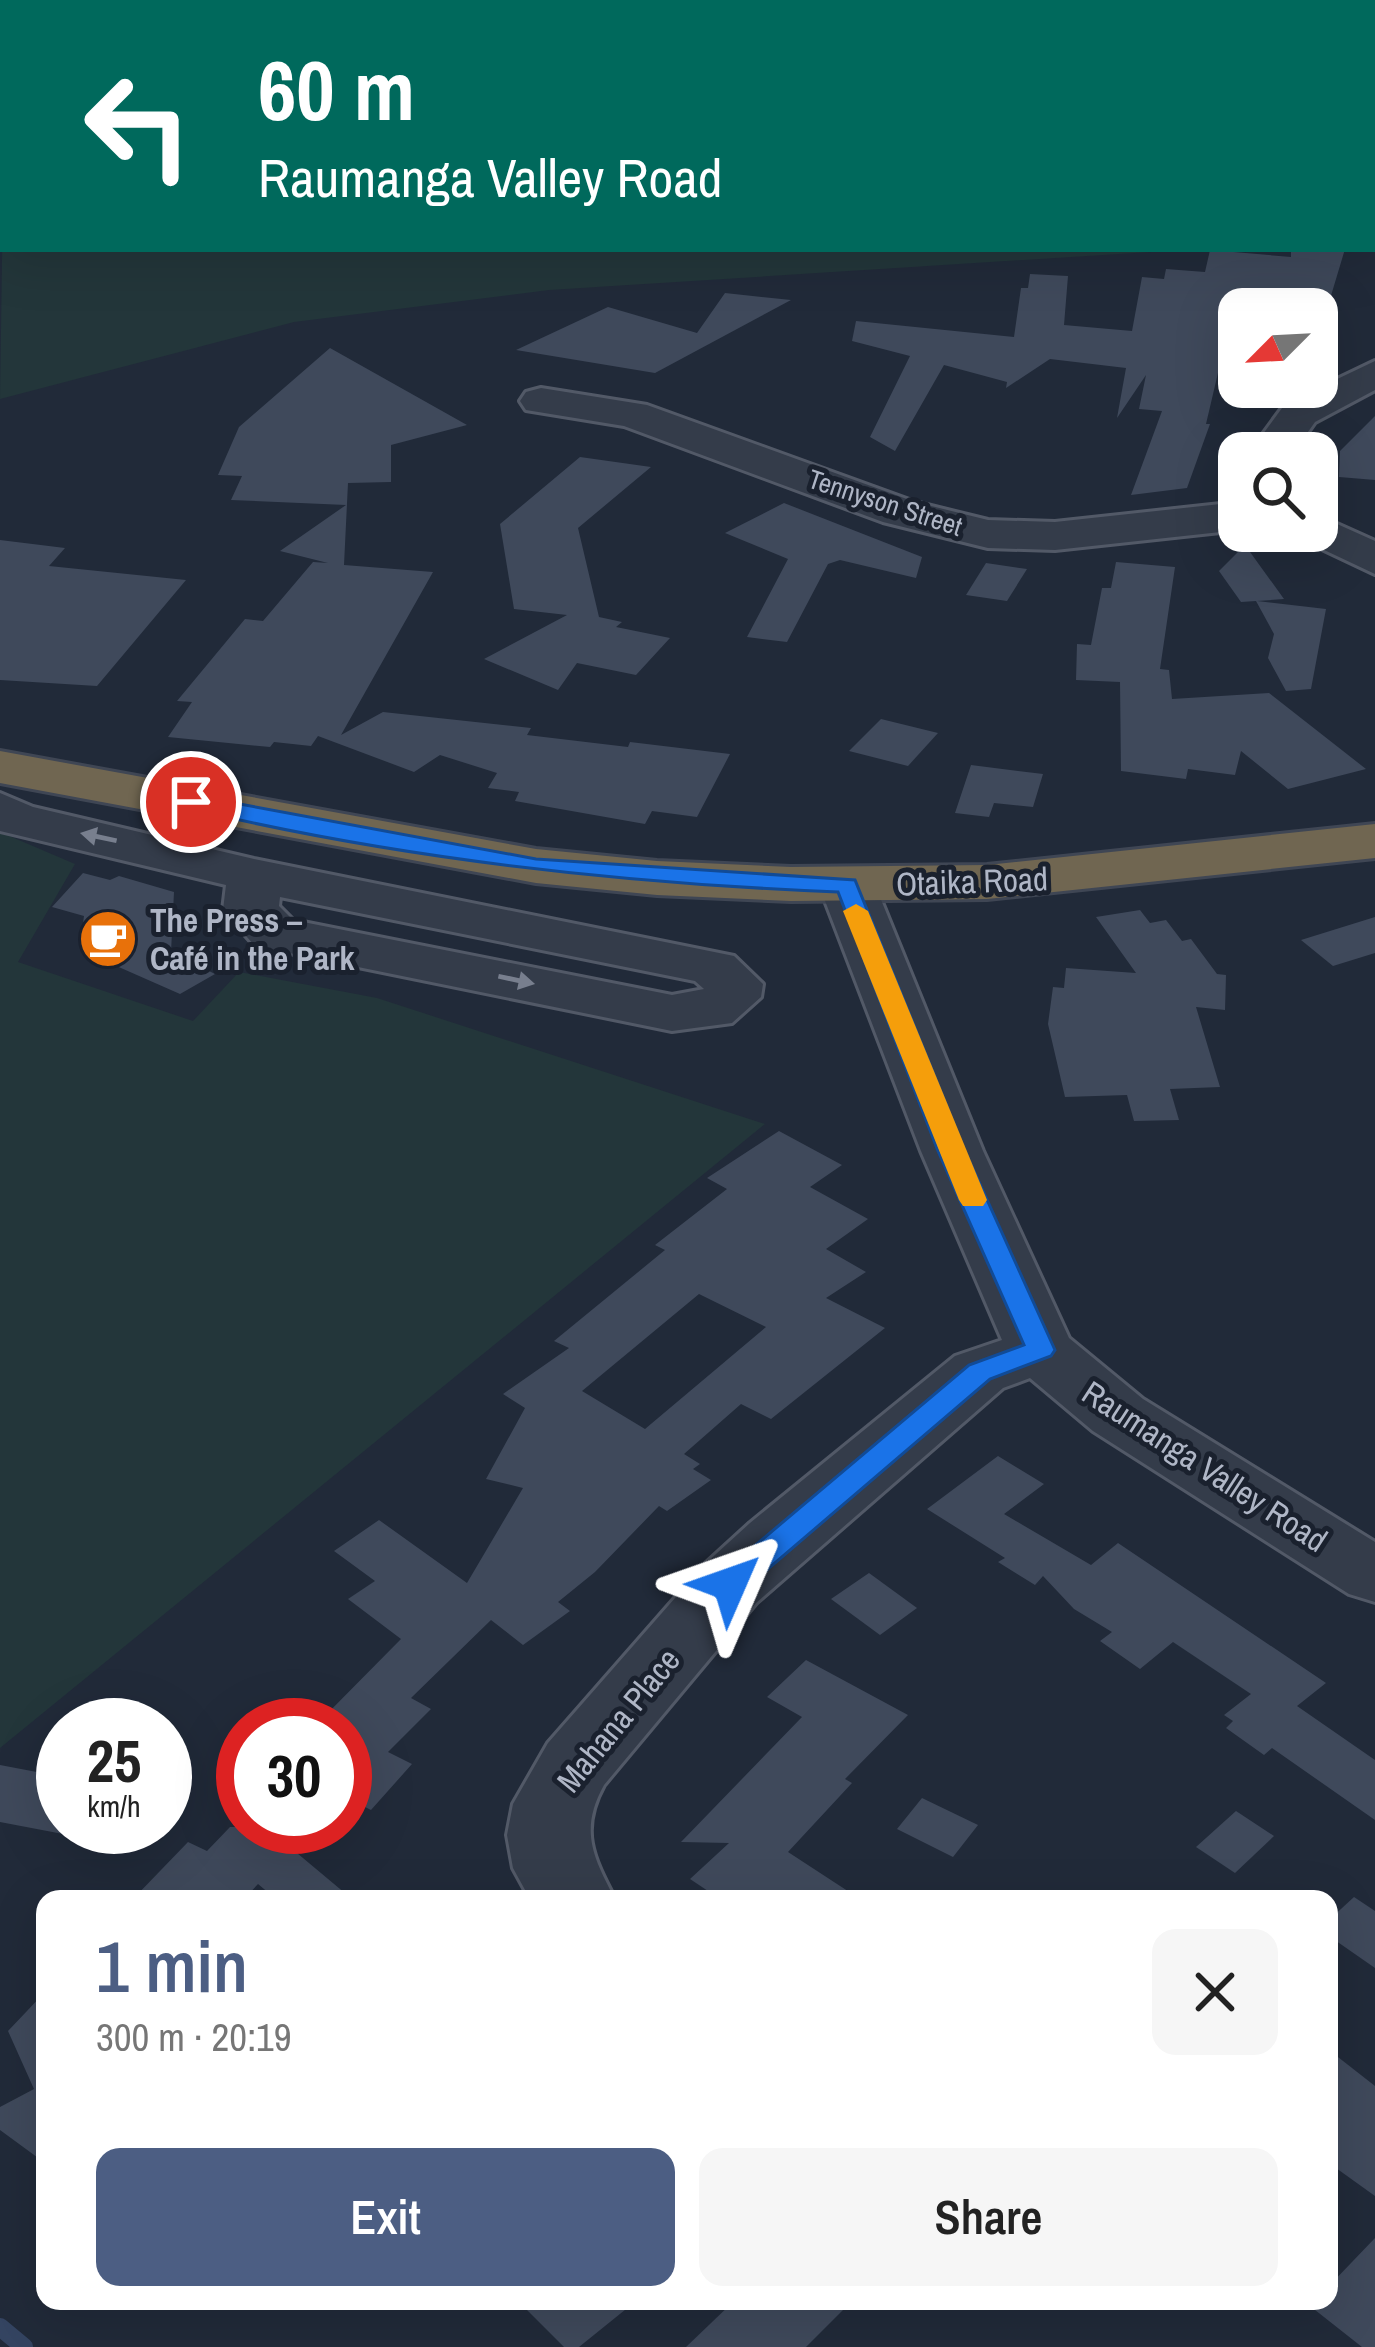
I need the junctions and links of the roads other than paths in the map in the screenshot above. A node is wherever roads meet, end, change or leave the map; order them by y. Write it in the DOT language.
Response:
graph roads {
  1 [pos="1375,373"];
  2 [pos="541,400"];
  3 [pos="1285,432"];
  4 [pos="1218,518"];
  5 [pos="1338,540"];
  6 [pos="1375,560"];
  7 [pos="3,784"];
  8 [pos="1375,841"];
  9 [pos="536,866"];
  10 [pos="847,885"];
  11 [pos="1040,1350"];
  12 [pos="1375,1576"];
  13 [pos="568,1890"];
  1 -- 3 [label="street"];
  2 -- 4 [label="street, Tennyson Street"];
  5 -- 6 [label="street"];
  7 -- 9 [label="highway, Otaika Road"];
  9 -- 7 [label="street, one-way"];
  8 -- 10 [label="highway, Otaika Road"];
  9 -- 10 [label="highway, Otaika Road"];
  10 -- 11 [label="street, Raumanga Valley Road"];
  11 -- 12 [label="street, Raumanga Valley Road"];
  11 -- 13 [label="street, Mahana Place"];
}
